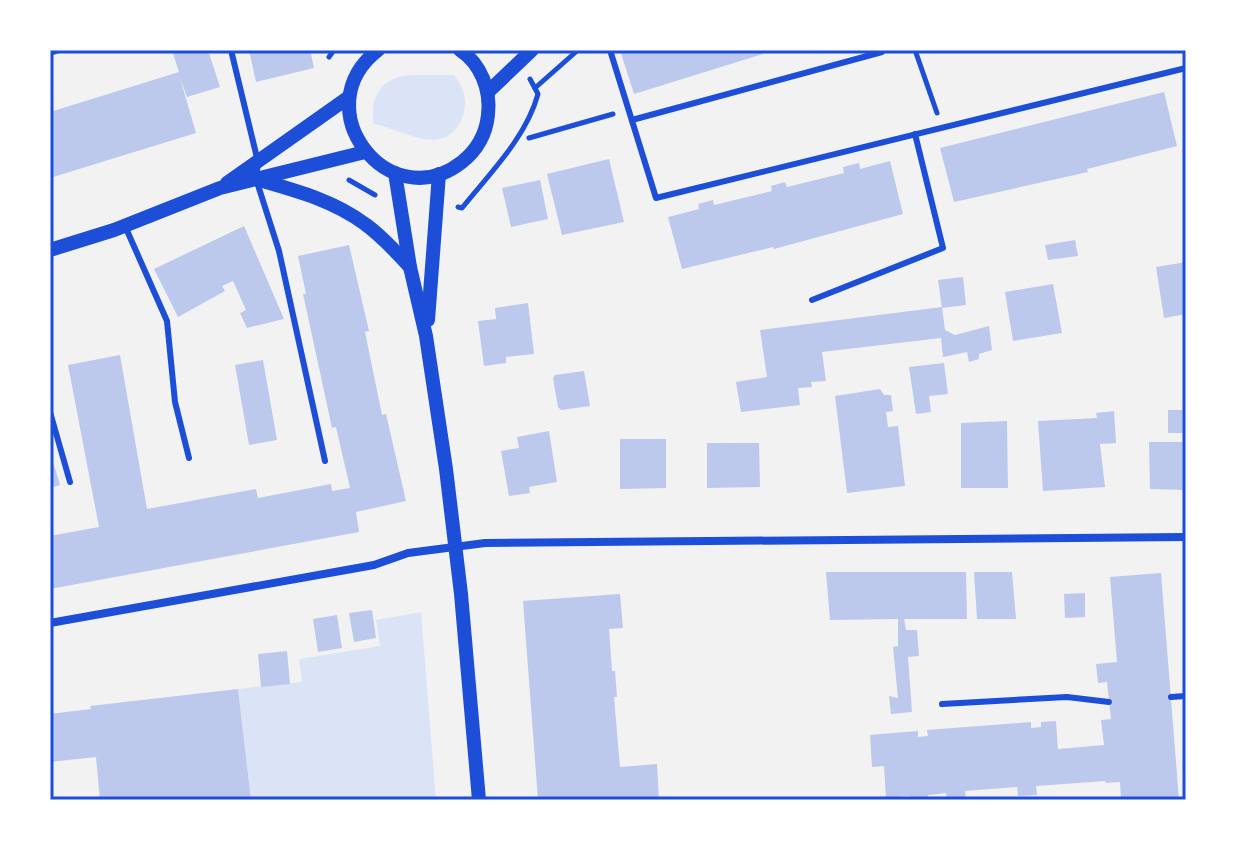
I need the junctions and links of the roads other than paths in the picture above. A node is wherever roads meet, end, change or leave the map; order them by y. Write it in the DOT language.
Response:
graph roads {
  1 [pos="59,50"];
  2 [pos="231,50"];
  3 [pos="460,50"];
  4 [pos="532,50"];
  5 [pos="610,50"];
  6 [pos="372,52"];
  7 [pos="882,52"];
  8 [pos="50,53"];
  9 [pos="1186,68"];
  10 [pos="488,92"];
  11 [pos="349,97"];
  12 [pos="632,120"];
  13 [pos="915,134"];
  14 [pos="365,152"];
  15 [pos="258,162"];
  16 [pos="395,173"];
  17 [pos="439,174"];
  18 [pos="256,179"];
  19 [pos="220,188"];
  20 [pos="125,226"];
  21 [pos="50,250"];
  22 [pos="410,267"];
  23 [pos="812,300"];
  24 [pos="426,336"];
  25 [pos="50,412"];
  26 [pos="189,458"];
  27 [pos="325,461"];
  28 [pos="70,482"];
  29 [pos="1186,537"];
  30 [pos="456,546"];
  31 [pos="50,623"];
  32 [pos="1186,696"];
  33 [pos="1171,697"];
  34 [pos="1109,702"];
  35 [pos="942,704"];
  36 [pos="479,800"];
  1 -- 8 [label="lane"];
  2 -- 15 [label="lane"];
  3 -- 10 [label="street"];
  4 -- 10 [label="street"];
  5 -- 12 [label="lane"];
  6 -- 11 [label="street"];
  7 -- 12 [label="lane"];
  9 -- 13 [label="lane"];
  10 -- 17 [label="street"];
  11 -- 14 [label="street"];
  11 -- 15 [label="street"];
  12 -- 13 [label="lane"];
  13 -- 23 [label="lane"];
  14 -- 16 [label="street"];
  14 -- 18 [label="street"];
  15 -- 18 [label="lane"];
  15 -- 19 [label="street"];
  16 -- 17 [label="street"];
  16 -- 22 [label="street"];
  17 -- 24 [label="street"];
  18 -- 19 [label="street"];
  18 -- 22 [label="street"];
  18 -- 27 [label="lane"];
  19 -- 20 [label="street"];
  20 -- 21 [label="street"];
  20 -- 26 [label="lane"];
  22 -- 24 [label="street"];
  24 -- 30 [label="street"];
  25 -- 28 [label="lane"];
  29 -- 30 [label="street"];
  30 -- 31 [label="street"];
  30 -- 36 [label="street"];
  32 -- 33 [label="lane"];
  34 -- 35 [label="lane"];
}
